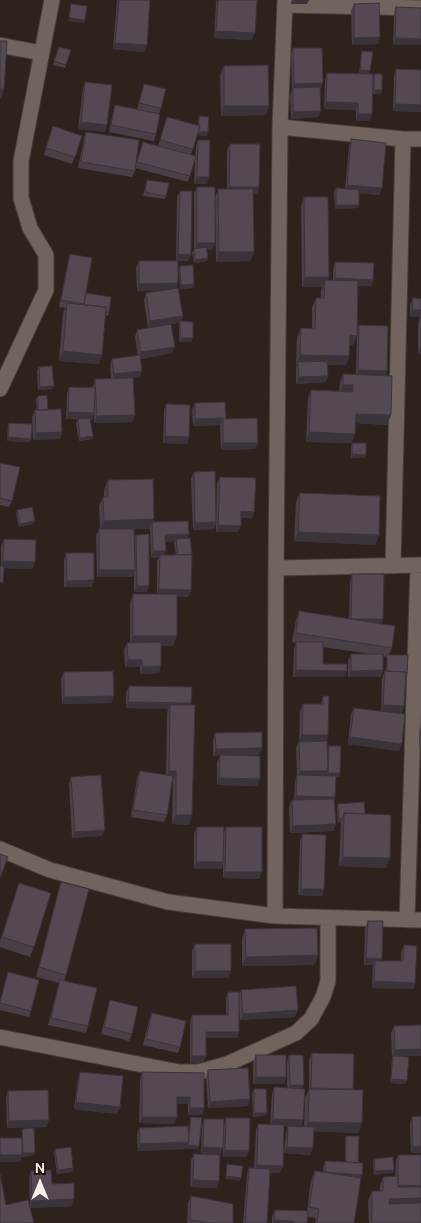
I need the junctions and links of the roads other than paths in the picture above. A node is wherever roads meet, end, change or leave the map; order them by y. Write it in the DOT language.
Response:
graph roads {
  1 [pos="52,0"];
  2 [pos="285,3"];
  3 [pos="421,8"];
  4 [pos="0,45"];
  5 [pos="41,53"];
  6 [pos="280,127"];
  7 [pos="403,139"];
  8 [pos="421,139"];
  9 [pos="0,389"];
  10 [pos="419,565"];
  11 [pos="393,566"];
  12 [pos="276,568"];
  13 [pos="0,849"];
  14 [pos="275,916"];
  15 [pos="328,919"];
  16 [pos="414,920"];
  17 [pos="0,1036"];
  1 -- 5 [label="street"];
  2 -- 3 [label="street"];
  2 -- 6 [label="street"];
  4 -- 5 [label="street"];
  5 -- 9 [label="street"];
  6 -- 7 [label="street"];
  6 -- 12 [label="street"];
  7 -- 8 [label="street"];
  7 -- 11 [label="street"];
  10 -- 11 [label="street"];
  10 -- 16 [label="street"];
  11 -- 12 [label="street"];
  12 -- 14 [label="street"];
  13 -- 14 [label="street"];
  14 -- 15 [label="street"];
  15 -- 16 [label="street"];
  15 -- 17 [label="street"];
}
